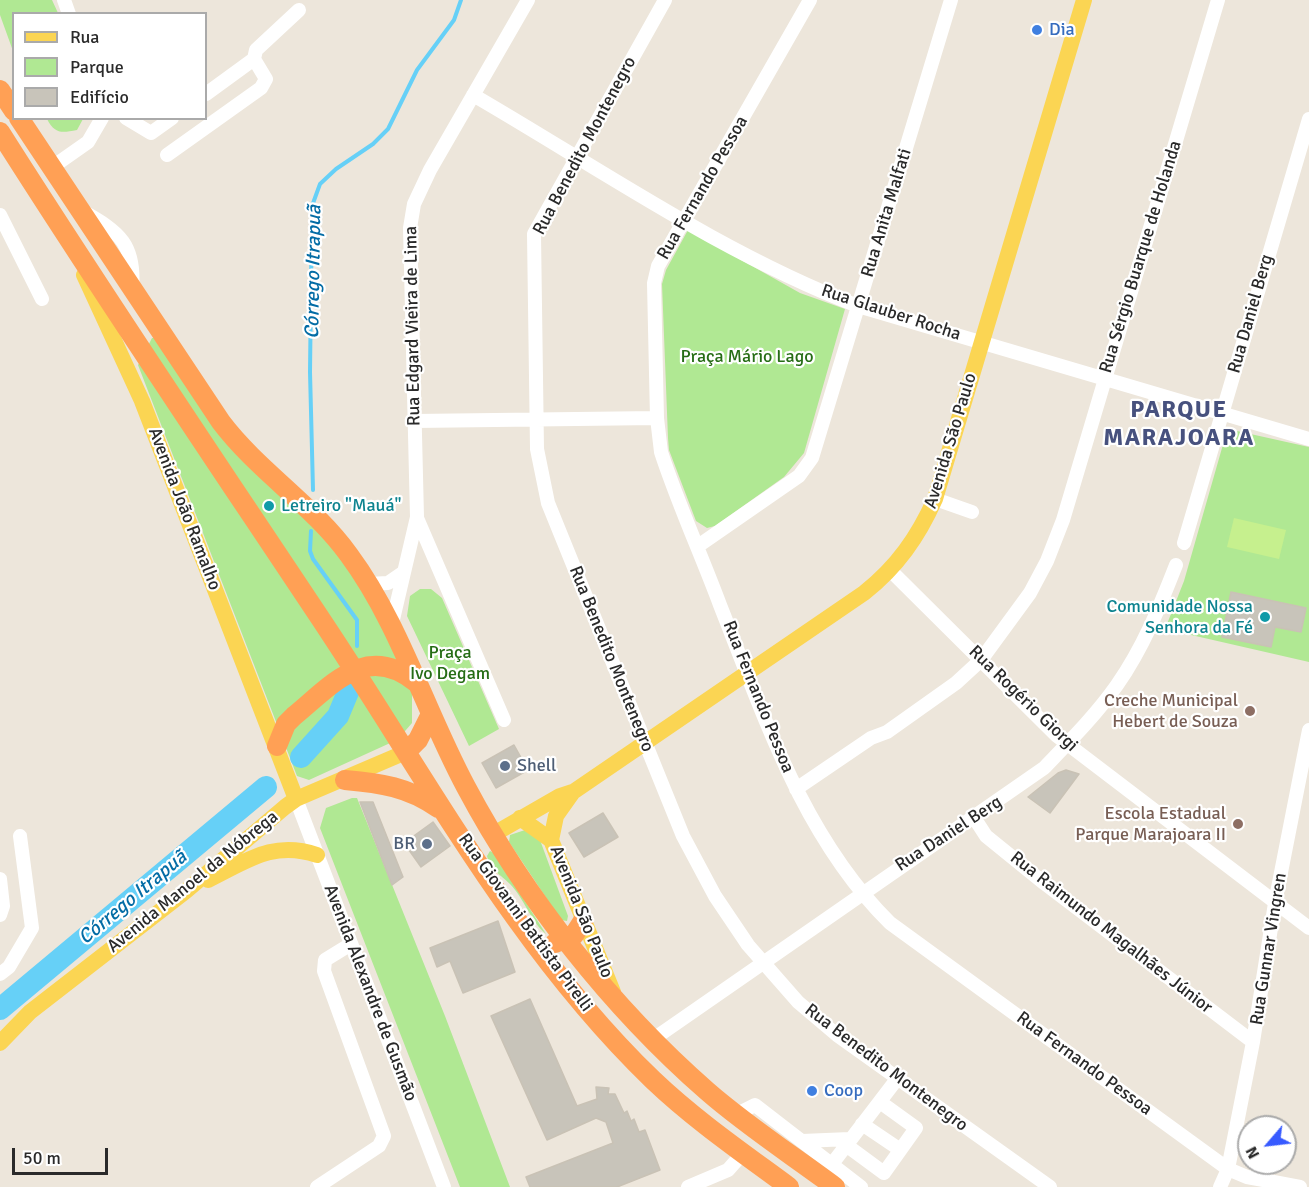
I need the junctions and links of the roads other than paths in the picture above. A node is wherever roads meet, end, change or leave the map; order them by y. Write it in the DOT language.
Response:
graph roads {
  1 [pos="528,0"];
  2 [pos="665,0"];
  3 [pos="810,0"];
  4 [pos="951,0"];
  5 [pos="1083,0"];
  6 [pos="1218,0"];
  7 [pos="299,10"];
  8 [pos="254,60"];
  9 [pos="0,90"];
  10 [pos="207,93"];
  11 [pos="473,95"];
  12 [pos="12,108"];
  13 [pos="1309,119"];
  14 [pos="20,120"];
  15 [pos="101,120"];
  16 [pos="129,120"];
  17 [pos="169,120"];
  18 [pos="0,132"];
  19 [pos="167,155"];
  20 [pos="578,157"];
  21 [pos="51,168"];
  22 [pos="0,215"];
  23 [pos="684,221"];
  24 [pos="59,225"];
  25 [pos="42,299"];
  26 [pos="858,306"];
  27 [pos="981,342"];
  28 [pos="1104,378"];
  29 [pos="1222,413"];
  30 [pos="657,418"];
  31 [pos="536,420"];
  32 [pos="414,422"];
  33 [pos="1309,439"];
  34 [pos="935,499"];
  35 [pos="972,512"];
  36 [pos="417,517"];
  37 [pos="1184,543"];
  38 [pos="698,546"];
  39 [pos="1176,565"];
  40 [pos="890,570"];
  41 [pos="405,572"];
  42 [pos="368,584"];
  43 [pos="391,628"];
  44 [pos="981,660"];
  45 [pos="354,670"];
  46 [pos="748,672"];
  47 [pos="417,683"];
  48 [pos="431,714"];
  49 [pos="504,720"];
  50 [pos="1309,730"];
  51 [pos="645,742"];
  52 [pos="1067,744"];
  53 [pos="277,746"];
  54 [pos="406,752"];
  55 [pos="345,780"];
  56 [pos="796,789"];
  57 [pos="573,792"];
  58 [pos="296,799"];
  59 [pos="444,812"];
  60 [pos="520,818"];
  61 [pos="975,819"];
  62 [pos="494,834"];
  63 [pos="20,836"];
  64 [pos="551,840"];
  65 [pos="317,855"];
  66 [pos="478,861"];
  67 [pos="0,879"];
  68 [pos="186,891"];
  69 [pos="862,894"];
  70 [pos="504,900"];
  71 [pos="1275,903"];
  72 [pos="0,915"];
  73 [pos="583,921"];
  74 [pos="1309,928"];
  75 [pos="567,940"];
  76 [pos="351,944"];
  77 [pos="762,964"];
  78 [pos="0,974"];
  79 [pos="617,1001"];
  80 [pos="652,1040"];
  81 [pos="1253,1042"];
  82 [pos="0,1043"];
  83 [pos="900,1081"];
  84 [pos="883,1104"];
  85 [pos="738,1117"];
  86 [pos="862,1124"];
  87 [pos="802,1141"];
  88 [pos="848,1142"];
  89 [pos="899,1149"];
  90 [pos="743,1153"];
  91 [pos="832,1164"];
  92 [pos="1228,1169"];
  93 [pos="1274,1182"];
  94 [pos="317,1187"];
  95 [pos="444,1187"];
  96 [pos="688,1187"];
  97 [pos="789,1187"];
  98 [pos="835,1187"];
  99 [pos="861,1187"];
  100 [pos="1050,1187"];
  101 [pos="1220,1187"];
  102 [pos="1257,1187"];
  103 [pos="1300,1187"];
  1 -- 11 [label="street, Rua Edgard Vieira de Lima"];
  2 -- 20 [label="street, Rua Benedito Montenegro"];
  3 -- 23 [label="street, Rua Fernando Pessoa"];
  4 -- 26 [label="street, Rua Anita Malfati"];
  5 -- 27 [label="main road, Avenida São Paulo"];
  6 -- 28 [label="street, Rua Sérgio Buarque de Holanda"];
  7 -- 8 [label="street"];
  8 -- 10 [label="street"];
  8 -- 19 [label="street"];
  9 -- 12 [label="highway"];
  11 -- 20 [label="street, Rua Glauber Rocha"];
  11 -- 32 [label="street, Rua Edgard Vieira de Lima"];
  13 -- 29 [label="street, Rua Daniel Berg"];
  14 -- 21 [label="highway"];
  15 -- 21 [label="street"];
  16 -- 17 [label="street"];
  18 -- 24 [label="highway, Avenida João Ramalho"];
  20 -- 23 [label="street, Rua Glauber Rocha"];
  20 -- 31 [label="street, Rua Benedito Montenegro"];
  21 -- 42 [label="highway, Rua Giovanni Battista Pirelli"];
  22 -- 25 [label="street"];
  23 -- 26 [label="street, Rua Glauber Rocha"];
  23 -- 30 [label="street, Rua Fernando Pessoa"];
  24 -- 45 [label="highway, Avenida João Ramalho"];
  24 -- 53 [label="main road, Avenida João Ramalho"];
  26 -- 27 [label="street, Rua Glauber Rocha"];
  26 -- 38 [label="street, Rua Anita Malfati"];
  27 -- 28 [label="street, Rua Glauber Rocha"];
  27 -- 34 [label="main road, Avenida São Paulo"];
  28 -- 29 [label="street, Rua Glauber Rocha"];
  28 -- 44 [label="street, Rua Sérgio Buarque de Holanda"];
  29 -- 33 [label="street, Rua Glauber Rocha"];
  29 -- 37 [label="street, Rua Daniel Berg"];
  30 -- 31 [label="street"];
  30 -- 38 [label="street, Rua Fernando Pessoa"];
  31 -- 32 [label="street"];
  31 -- 51 [label="street, Rua Benedito Montenegro"];
  32 -- 36 [label="street, Rua Edgard Vieira de Lima"];
  34 -- 35 [label="street"];
  34 -- 40 [label="main road, Avenida São Paulo"];
  36 -- 41 [label="street, Rua Edgard Vieira de Lima"];
  36 -- 49 [label="street"];
  38 -- 46 [label="street, Rua Fernando Pessoa"];
  39 -- 52 [label="street, Rua Daniel Berg"];
  40 -- 44 [label="street, Rua Rogério Giorgi"];
  40 -- 46 [label="main road, Avenida São Paulo"];
  41 -- 42 [label="street"];
  41 -- 43 [label="street, Rua Edgard Vieira de Lima"];
  42 -- 43 [label="highway, Rua Giovanni Battista Pirelli"];
  43 -- 47 [label="highway, Rua Giovanni Battista Pirelli"];
  44 -- 52 [label="street, Rua Rogério Giorgi"];
  44 -- 56 [label="street, Rua Sérgio Buarque de Holanda"];
  45 -- 47 [label="highway"];
  45 -- 53 [label="highway"];
  45 -- 54 [label="highway, Rua Giovanni Battista Pirelli"];
  46 -- 51 [label="main road, Avenida São Paulo"];
  46 -- 56 [label="street, Rua Fernando Pessoa"];
  47 -- 48 [label="highway, Rua Giovanni Battista Pirelli"];
  48 -- 54 [label="highway"];
  48 -- 62 [label="highway, Rua Giovanni Battista Pirelli"];
  50 -- 71 [label="street, Rua Gunnar Vingren"];
  51 -- 57 [label="main road, Avenida São Paulo"];
  51 -- 77 [label="street, Rua Benedito Montenegro"];
  52 -- 61 [label="street, Rua Daniel Berg"];
  52 -- 71 [label="street, Rua Rogério Giorgi"];
  53 -- 58 [label="main road, Avenida João Ramalho"];
  54 -- 55 [label="main road, Avenida Manoel da Nóbrega"];
  54 -- 59 [label="highway, Rua Giovanni Battista Pirelli"];
  55 -- 58 [label="main road, Avenida Manoel da Nóbrega"];
  55 -- 59 [label="highway"];
  56 -- 69 [label="street, Rua Fernando Pessoa"];
  57 -- 60 [label="main road, Avenida São Paulo"];
  57 -- 64 [label="main road, Avenida São Paulo"];
  58 -- 65 [label="street, Avenida Alexandre de Gusmão"];
  58 -- 68 [label="main road, Avenida Manoel da Nóbrega"];
  59 -- 66 [label="highway, Rua Giovanni Battista Pirelli"];
  60 -- 62 [label="main road, Avenida São Paulo"];
  60 -- 64 [label="main road"];
  61 -- 69 [label="street, Rua Daniel Berg"];
  61 -- 81 [label="street, Rua Raimundo Magalhães Júnior"];
  62 -- 66 [label="highway"];
  62 -- 75 [label="highway, Rua Giovanni Battista Pirelli"];
  63 -- 78 [label="street"];
  64 -- 73 [label="main road, Avenida São Paulo"];
  65 -- 68 [label="main road"];
  65 -- 76 [label="street, Avenida Alexandre de Gusmão"];
  66 -- 70 [label="highway, Rua Giovanni Battista Pirelli"];
  67 -- 72 [label="street"];
  68 -- 82 [label="main road, Avenida Manoel da Nóbrega"];
  69 -- 77 [label="street, Rua Daniel Berg"];
  69 -- 92 [label="street, Rua Fernando Pessoa"];
  70 -- 75 [label="highway"];
  70 -- 90 [label="highway, Rua Giovanni Battista Pirelli"];
  71 -- 74 [label="street, Rua Rogério Giorgi"];
  71 -- 81 [label="street, Rua Gunnar Vingren"];
  73 -- 75 [label="highway"];
  73 -- 79 [label="main road, Avenida São Paulo"];
  75 -- 79 [label="highway, Rua Giovanni Battista Pirelli"];
  76 -- 94 [label="street"];
  76 -- 95 [label="street, Avenida Alexandre de Gusmão"];
  77 -- 80 [label="street, Rua Daniel Berg"];
  77 -- 83 [label="street, Rua Benedito Montenegro"];
  79 -- 80 [label="highway, Rua Giovanni Battista Pirelli"];
  80 -- 85 [label="highway, Rua Giovanni Battista Pirelli"];
  81 -- 92 [label="street, Rua Gunnar Vingren"];
  83 -- 84 [label="street"];
  83 -- 100 [label="street, Rua Benedito Montenegro"];
  84 -- 86 [label="street"];
  84 -- 89 [label="street"];
  85 -- 87 [label="street"];
  85 -- 98 [label="highway, Rua Giovanni Battista Pirelli"];
  86 -- 88 [label="street"];
  86 -- 89 [label="street"];
  87 -- 88 [label="street"];
  87 -- 91 [label="street"];
  88 -- 89 [label="street"];
  88 -- 91 [label="street"];
  90 -- 96 [label="street"];
  90 -- 97 [label="highway, Rua Giovanni Battista Pirelli"];
  91 -- 99 [label="street"];
  92 -- 93 [label="street, Rua Fernando Pessoa"];
  92 -- 101 [label="street, Rua Gunnar Vingren"];
  93 -- 102 [label="street"];
  93 -- 103 [label="street, Rua Fernando Pessoa"];
}
